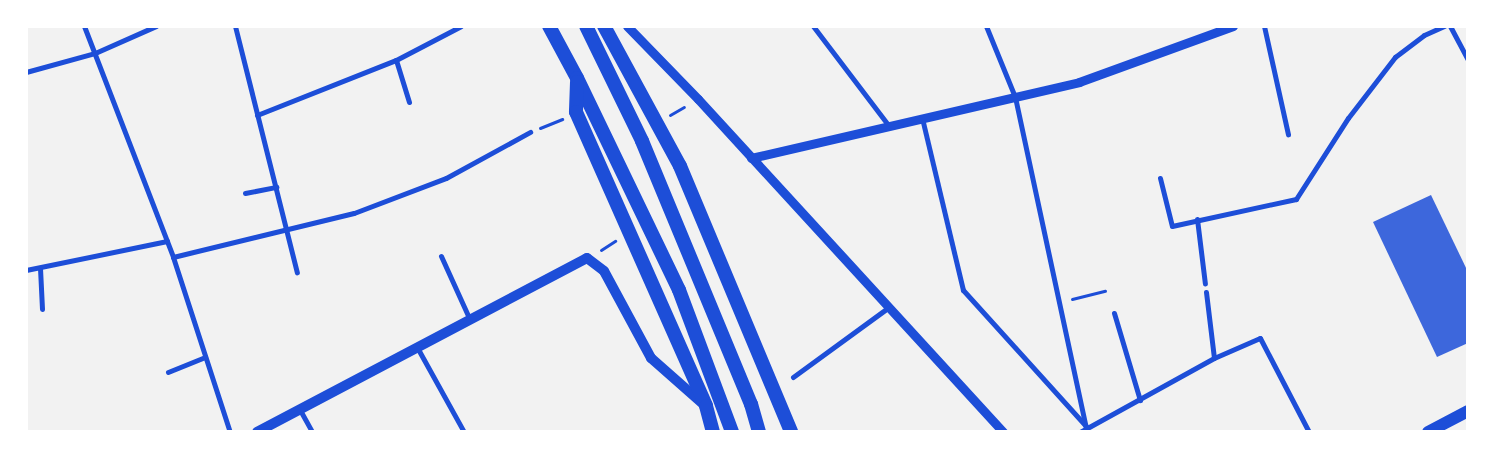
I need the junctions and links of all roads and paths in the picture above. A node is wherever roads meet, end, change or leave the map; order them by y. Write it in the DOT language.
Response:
graph roads {
  1 [pos="84,26"];
  2 [pos="156,26"];
  3 [pos="235,26"];
  4 [pos="461,26"];
  5 [pos="549,26"];
  6 [pos="586,26"];
  7 [pos="604,26"];
  8 [pos="627,26"];
  9 [pos="813,26"];
  10 [pos="986,26"];
  11 [pos="1233,26"];
  12 [pos="1264,26"];
  13 [pos="1444,26"];
  14 [pos="1450,26"];
  15 [pos="95,53"];
  16 [pos="396,60"];
  17 [pos="1468,60"];
  18 [pos="26,72"];
  19 [pos="578,78"];
  20 [pos="1015,97"];
  21 [pos="409,102"];
  22 [pos="576,112"];
  23 [pos="257,115"];
  24 [pos="922,118"];
  25 [pos="889,126"];
  26 [pos="530,132"];
  27 [pos="1288,134"];
  28 [pos="751,158"];
  29 [pos="1160,178"];
  30 [pos="276,187"];
  31 [pos="246,193"];
  32 [pos="1197,219"];
  33 [pos="288,232"];
  34 [pos="631,232"];
  35 [pos="167,241"];
  36 [pos="441,256"];
  37 [pos="173,257"];
  38 [pos="587,258"];
  39 [pos="40,268"];
  40 [pos="26,270"];
  41 [pos="297,272"];
  42 [pos="1205,284"];
  43 [pos="1105,292"];
  44 [pos="1206,292"];
  45 [pos="1059,302"];
  46 [pos="888,307"];
  47 [pos="42,309"];
  48 [pos="1114,313"];
  49 [pos="471,322"];
  50 [pos="418,349"];
  51 [pos="206,357"];
  52 [pos="1214,358"];
  53 [pos="168,372"];
  54 [pos="793,376"];
  55 [pos="1140,400"];
  56 [pos="706,406"];
  57 [pos="300,410"];
  58 [pos="1468,411"];
  59 [pos="1086,427"];
  60 [pos="710,431"];
  61 [pos="230,432"];
  62 [pos="258,432"];
  63 [pos="312,432"];
  64 [pos="464,432"];
  65 [pos="732,432"];
  66 [pos="759,432"];
  67 [pos="791,432"];
  68 [pos="1003,432"];
  69 [pos="1080,432"];
  70 [pos="1309,432"];
  71 [pos="1428,432"];
  1 -- 15 [label="street"];
  2 -- 15 [label="street"];
  3 -- 23 [label="street"];
  4 -- 16 [label="street"];
  5 -- 19 [label="highway"];
  6 -- 66 [label="highway"];
  7 -- 67 [label="highway"];
  8 -- 28 [label="street"];
  9 -- 25 [label="street"];
  10 -- 20 [label="street"];
  11 -- 20 [label="street"];
  12 -- 27 [label="street"];
  13 -- 32 [label="street"];
  14 -- 17 [label="street"];
  15 -- 18 [label="street"];
  15 -- 35 [label="street"];
  16 -- 21 [label="street"];
  16 -- 23 [label="street"];
  19 -- 22 [label="highway"];
  19 -- 65 [label="highway"];
  20 -- 24 [label="street"];
  20 -- 45 [label="street"];
  22 -- 26 [label="path"];
  22 -- 34 [label="highway"];
  23 -- 30 [label="street"];
  24 -- 25 [label="street"];
  24 -- 59 [label="street"];
  25 -- 28 [label="street"];
  26 -- 33 [label="street"];
  28 -- 46 [label="street"];
  29 -- 32 [label="street"];
  30 -- 31 [label="street"];
  30 -- 33 [label="street"];
  32 -- 42 [label="street"];
  33 -- 37 [label="street"];
  33 -- 41 [label="street"];
  34 -- 38 [label="path"];
  34 -- 56 [label="highway"];
  35 -- 37 [label="street"];
  35 -- 39 [label="street"];
  36 -- 49 [label="street"];
  37 -- 51 [label="street"];
  38 -- 49 [label="main road"];
  38 -- 56 [label="main road"];
  39 -- 40 [label="street"];
  39 -- 47 [label="street"];
  43 -- 45 [label="path"];
  44 -- 52 [label="street"];
  45 -- 59 [label="street"];
  46 -- 54 [label="street"];
  46 -- 68 [label="street"];
  48 -- 55 [label="street"];
  49 -- 50 [label="main road"];
  50 -- 57 [label="main road"];
  50 -- 64 [label="street"];
  51 -- 53 [label="street"];
  51 -- 61 [label="street"];
  52 -- 55 [label="street"];
  52 -- 70 [label="street"];
  55 -- 59 [label="street"];
  56 -- 60 [label="highway"];
  57 -- 62 [label="main road"];
  57 -- 63 [label="street"];
  58 -- 71 [label="main road"];
  59 -- 69 [label="street"];
}
